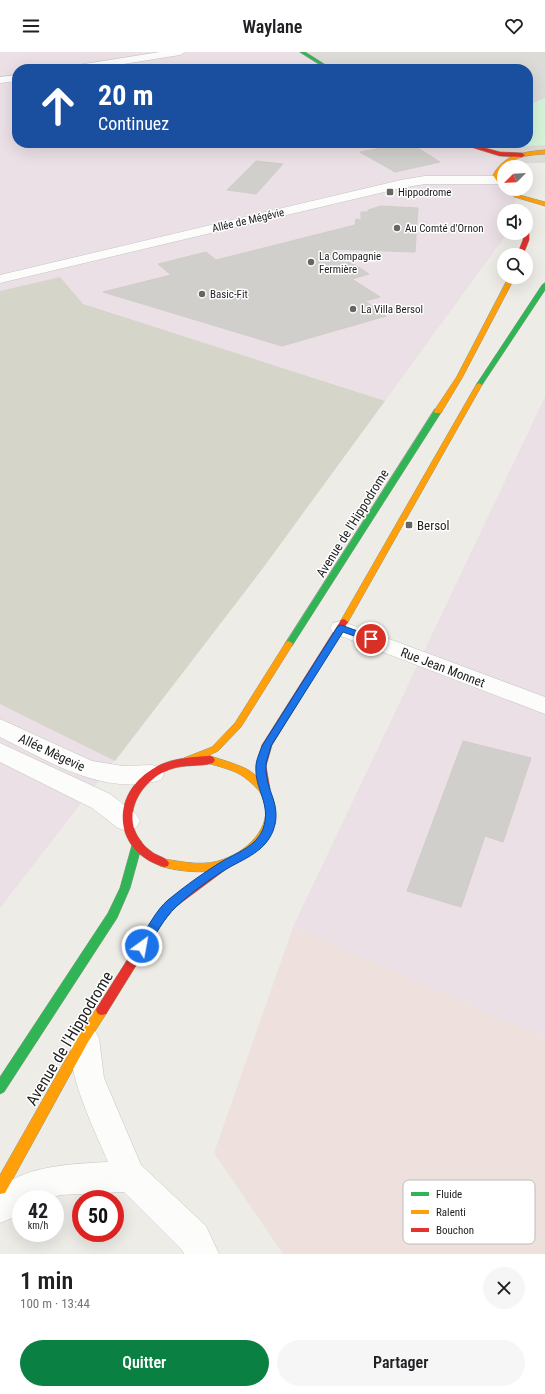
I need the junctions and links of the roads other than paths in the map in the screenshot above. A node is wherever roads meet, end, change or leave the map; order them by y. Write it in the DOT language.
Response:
graph roads {
  1 [pos="180,52"];
  2 [pos="302,52"];
  3 [pos="104,64"];
  4 [pos="322,64"];
  5 [pos="12,79"];
  6 [pos="0,80"];
  7 [pos="466,148"];
  8 [pos="478,148"];
  9 [pos="545,152"];
  10 [pos="525,155"];
  11 [pos="510,160"];
  12 [pos="497,165"];
  13 [pos="497,186"];
  14 [pos="517,196"];
  15 [pos="522,204"];
  16 [pos="545,204"];
  17 [pos="0,279"];
  18 [pos="508,284"];
  19 [pos="545,285"];
  20 [pos="341,628"];
  21 [pos="545,706"];
  22 [pos="0,727"];
  23 [pos="0,752"];
  24 [pos="187,761"];
  25 [pos="152,774"];
  26 [pos="265,789"];
  27 [pos="127,821"];
  28 [pos="137,845"];
  29 [pos="226,864"];
  30 [pos="84,1038"];
  31 [pos="0,1088"];
  32 [pos="130,1176"];
  33 [pos="0,1188"];
  34 [pos="0,1207"];
  35 [pos="202,1254"];
  1 -- 3 [label="street"];
  2 -- 4 [label="main road"];
  5 -- 6 [label="street"];
  7 -- 12 [label="main road"];
  8 -- 10 [label="main road"];
  9 -- 10 [label="main road"];
  10 -- 11 [label="main road"];
  13 -- 17 [label="street, Allée de Mégévie"];
  14 -- 15 [label="main road"];
  14 -- 16 [label="main road"];
  18 -- 24 [label="main road, Avenue de l'Hippodrome"];
  19 -- 20 [label="main road"];
  20 -- 21 [label="street, Rue Jean Monnet"];
  20 -- 26 [label="main road"];
  22 -- 25 [label="street, Allée Mègevie"];
  23 -- 27 [label="street, Allée Mègevie"];
  24 -- 25 [label="main road"];
  24 -- 26 [label="main road"];
  25 -- 27 [label="main road"];
  26 -- 29 [label="main road"];
  27 -- 28 [label="main road"];
  28 -- 29 [label="main road"];
  28 -- 31 [label="main road, Avenue de l'Hippodrome"];
  29 -- 30 [label="main road, Avenue de l'Hippodrome"];
  30 -- 32 [label="street"];
  30 -- 33 [label="main road, Avenue de l'Hippodrome"];
  32 -- 34 [label="street"];
  32 -- 35 [label="street"];
}
